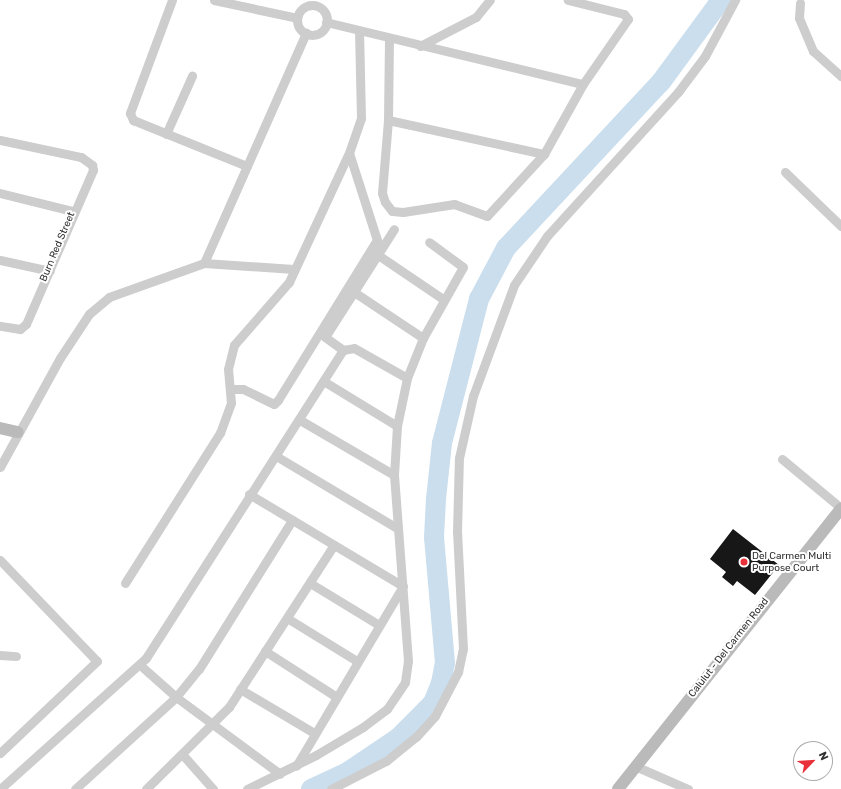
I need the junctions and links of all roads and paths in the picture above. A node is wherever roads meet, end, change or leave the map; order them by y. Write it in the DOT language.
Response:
graph roads {
  1 [pos="172,0"];
  2 [pos="214,0"];
  3 [pos="490,0"];
  4 [pos="568,0"];
  5 [pos="735,0"];
  6 [pos="318,3"];
  7 [pos="800,3"];
  8 [pos="297,18"];
  9 [pos="326,22"];
  10 [pos="359,32"];
  11 [pos="306,33"];
  12 [pos="389,39"];
  13 [pos="420,46"];
  14 [pos="192,76"];
  15 [pos="841,76"];
  16 [pos="583,84"];
  17 [pos="388,120"];
  18 [pos="166,134"];
  19 [pos="0,140"];
  20 [pos="349,153"];
  21 [pos="544,154"];
  22 [pos="247,166"];
  23 [pos="785,172"];
  24 [pos="0,194"];
  25 [pos="73,210"];
  26 [pos="841,226"];
  27 [pos="394,229"];
  28 [pos="429,242"];
  29 [pos="378,255"];
  30 [pos="0,260"];
  31 [pos="204,263"];
  32 [pos="294,269"];
  33 [pos="50,271"];
  34 [pos="354,292"];
  35 [pos="443,299"];
  36 [pos="0,326"];
  37 [pos="423,338"];
  38 [pos="343,350"];
  39 [pos="407,378"];
  40 [pos="325,382"];
  41 [pos="232,389"];
  42 [pos="300,420"];
  43 [pos="397,426"];
  44 [pos="0,428"];
  45 [pos="18,432"];
  46 [pos="276,456"];
  47 [pos="782,460"];
  48 [pos="0,466"];
  49 [pos="394,475"];
  50 [pos="249,494"];
  51 [pos="841,508"];
  52 [pos="292,520"];
  53 [pos="397,528"];
  54 [pos="334,545"];
  55 [pos="0,560"];
  56 [pos="125,583"];
  57 [pos="310,583"];
  58 [pos="403,586"];
  59 [pos="286,618"];
  60 [pos="379,624"];
  61 [pos="265,651"];
  62 [pos="0,655"];
  63 [pos="16,656"];
  64 [pos="357,661"];
  65 [pos="140,665"];
  66 [pos="240,689"];
  67 [pos="335,696"];
  68 [pos="176,697"];
  69 [pos="212,725"];
  70 [pos="314,733"];
  71 [pos="0,753"];
  72 [pos="182,754"];
  73 [pos="296,766"];
  74 [pos="635,766"];
  75 [pos="280,774"];
  76 [pos="149,788"];
  77 [pos="0,789"];
  78 [pos="75,789"];
  79 [pos="212,789"];
  80 [pos="247,789"];
  81 [pos="331,789"];
  82 [pos="618,789"];
  83 [pos="688,789"];
  1 -- 18 [label="street"];
  2 -- 8 [label="street"];
  3 -- 13 [label="street"];
  4 -- 16 [label="street"];
  5 -- 81 [label="street"];
  6 -- 8 [label="street"];
  6 -- 9 [label="street"];
  7 -- 15 [label="street"];
  8 -- 11 [label="street"];
  9 -- 10 [label="street"];
  9 -- 11 [label="street"];
  10 -- 12 [label="street"];
  10 -- 20 [label="street"];
  11 -- 22 [label="street"];
  12 -- 13 [label="street"];
  12 -- 17 [label="street"];
  13 -- 16 [label="street"];
  14 -- 18 [label="street"];
  16 -- 21 [label="street"];
  17 -- 21 [label="street"];
  17 -- 21 [label="street"];
  18 -- 22 [label="street"];
  19 -- 25 [label="street, Burn Red Street"];
  20 -- 32 [label="street"];
  20 -- 41 [label="street"];
  22 -- 31 [label="street"];
  23 -- 26 [label="street"];
  24 -- 25 [label="street"];
  25 -- 33 [label="street, Burn Red Street"];
  27 -- 29 [label="street"];
  28 -- 35 [label="street"];
  29 -- 34 [label="street"];
  29 -- 35 [label="street"];
  30 -- 33 [label="street"];
  31 -- 32 [label="street"];
  31 -- 45 [label="street"];
  32 -- 41 [label="street"];
  33 -- 36 [label="street, Burn Red Street"];
  34 -- 37 [label="street"];
  34 -- 38 [label="street"];
  35 -- 37 [label="street"];
  37 -- 39 [label="street"];
  38 -- 39 [label="street"];
  38 -- 40 [label="street"];
  39 -- 43 [label="street"];
  40 -- 42 [label="street"];
  40 -- 43 [label="street"];
  41 -- 56 [label="street"];
  42 -- 46 [label="street"];
  42 -- 49 [label="street"];
  43 -- 49 [label="street"];
  44 -- 45 [label="main road"];
  45 -- 48 [label="street"];
  46 -- 50 [label="street"];
  46 -- 53 [label="street"];
  47 -- 51 [label="street"];
  49 -- 53 [label="street"];
  50 -- 52 [label="street"];
  50 -- 65 [label="street"];
  51 -- 74 [label="main road, Calulut - Del Carmen Road"];
  52 -- 54 [label="street"];
  52 -- 68 [label="street"];
  53 -- 58 [label="street"];
  54 -- 57 [label="street"];
  54 -- 58 [label="street"];
  55 -- 71 [label="street"];
  57 -- 59 [label="street"];
  57 -- 60 [label="street"];
  58 -- 60 [label="street"];
  58 -- 73 [label="street"];
  59 -- 61 [label="street"];
  59 -- 64 [label="street"];
  60 -- 64 [label="street"];
  61 -- 66 [label="street"];
  61 -- 67 [label="street"];
  62 -- 63 [label="street"];
  64 -- 67 [label="street"];
  65 -- 68 [label="street"];
  65 -- 77 [label="street"];
  66 -- 69 [label="street"];
  66 -- 70 [label="street"];
  67 -- 70 [label="street"];
  68 -- 69 [label="street"];
  68 -- 78 [label="street"];
  69 -- 72 [label="street"];
  69 -- 75 [label="street"];
  70 -- 73 [label="street"];
  72 -- 76 [label="street"];
  72 -- 79 [label="street"];
  73 -- 75 [label="street"];
  74 -- 82 [label="main road, Calulut - Del Carmen Road"];
  74 -- 83 [label="street"];
  75 -- 80 [label="street"];
}
